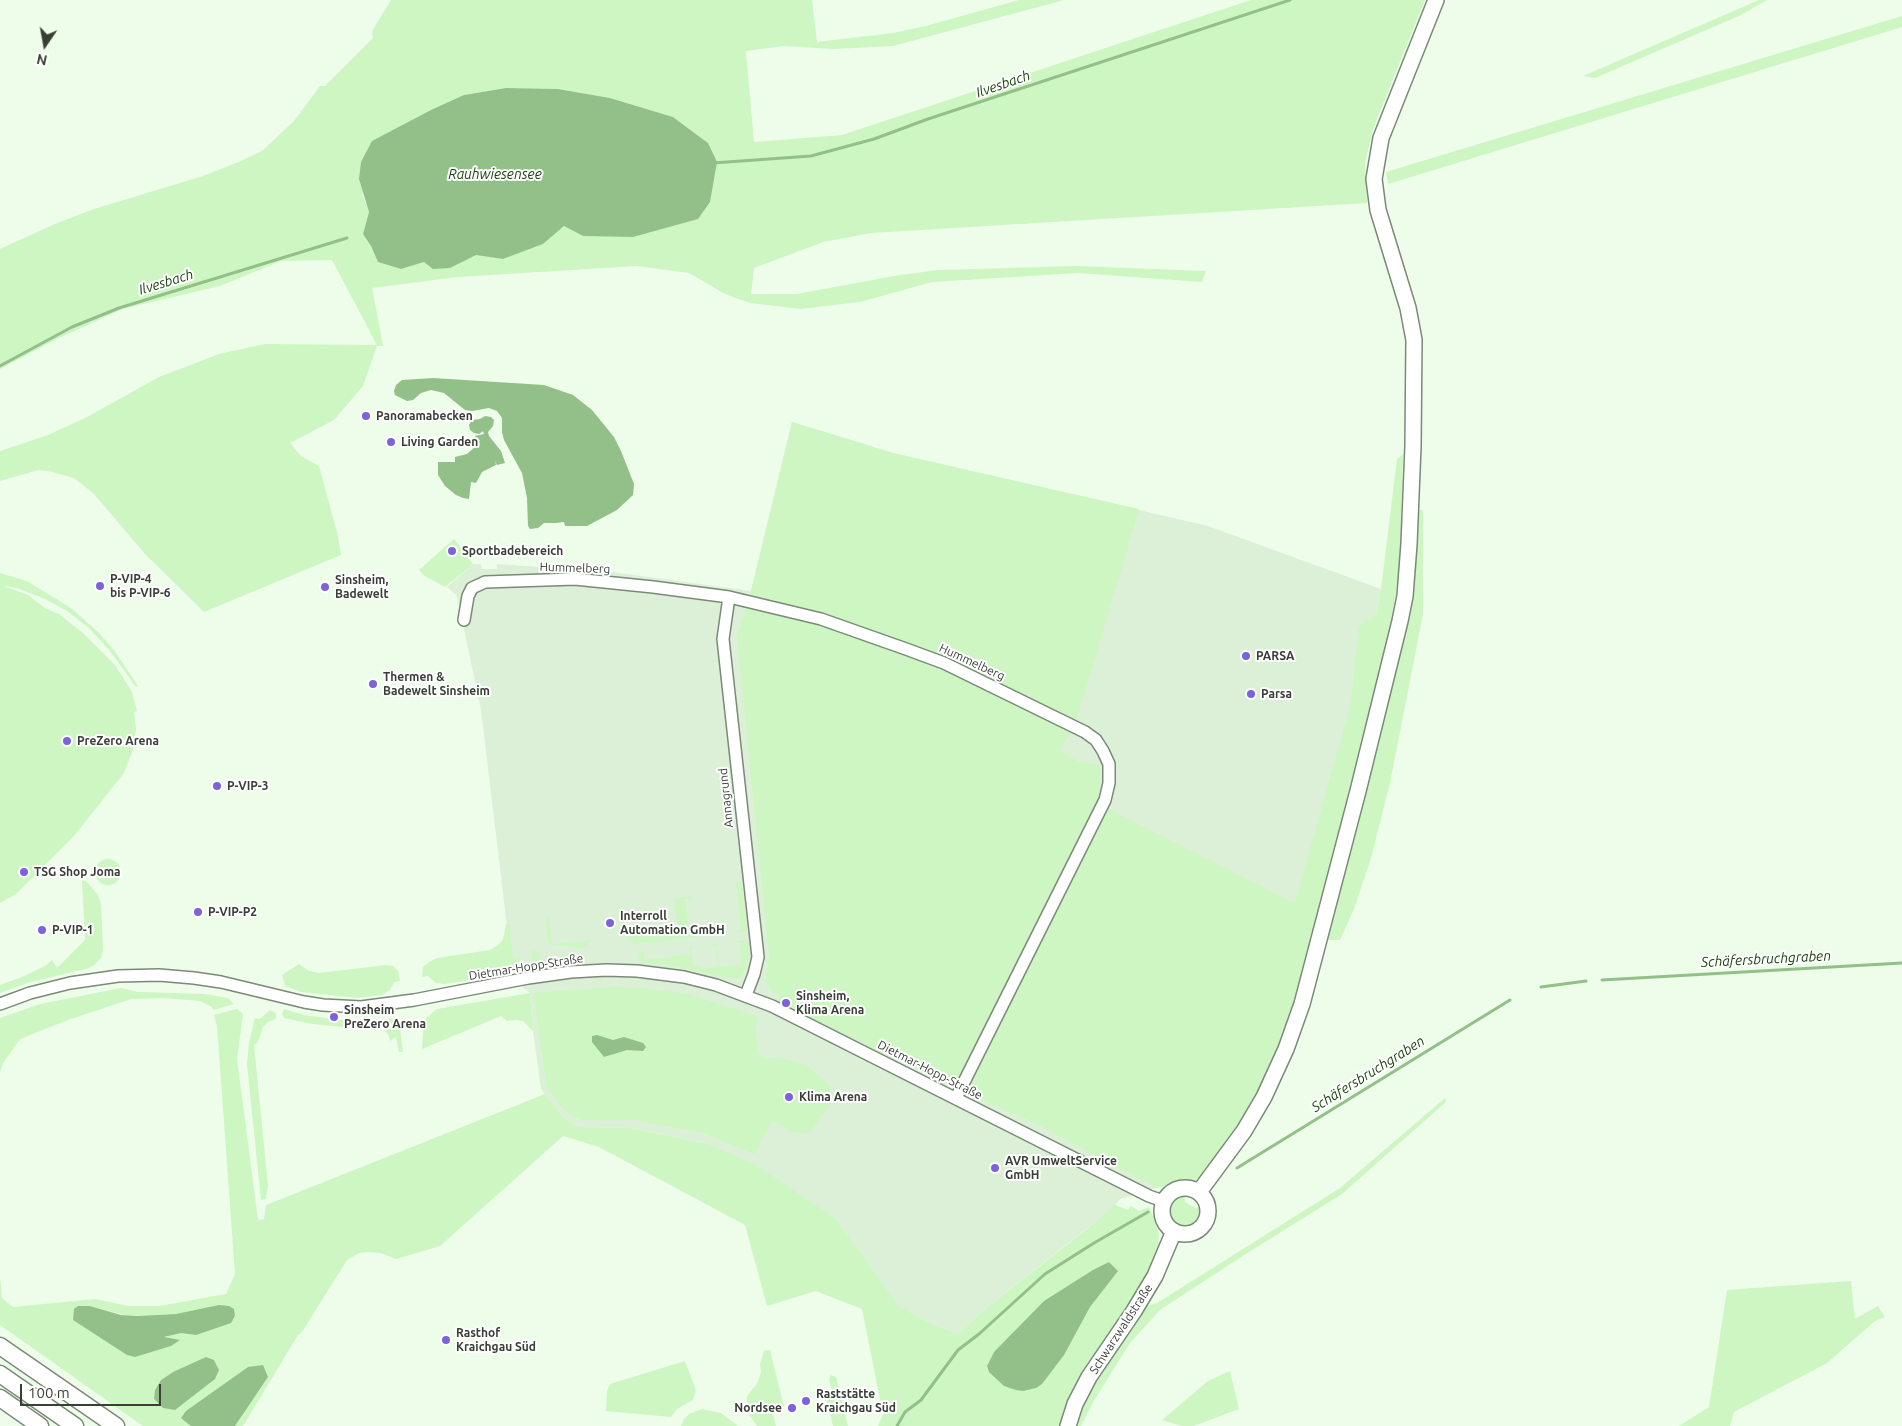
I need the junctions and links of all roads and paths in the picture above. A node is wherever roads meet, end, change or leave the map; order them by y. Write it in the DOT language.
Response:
graph roads {
  1 [pos="1436,0"];
  2 [pos="729,597"];
  3 [pos="464,620"];
  4 [pos="746,995"];
  5 [pos="0,1004"];
  6 [pos="956,1098"];
  7 [pos="1199,1192"];
  8 [pos="1163,1201"];
  9 [pos="1174,1231"];
  10 [pos="0,1346"];
  11 [pos="0,1374"];
  12 [pos="0,1398"];
  13 [pos="40,1426"];
  14 [pos="75,1426"];
  15 [pos="116,1426"];
  16 [pos="1068,1426"];
  1 -- 7 [label="main road"];
  2 -- 3 [label="street, Hummelberg"];
  2 -- 4 [label="street, Annagrund"];
  2 -- 6 [label="street, Hummelberg"];
  4 -- 5 [label="street, Dietmar-Hopp-Straße"];
  4 -- 6 [label="street, Dietmar-Hopp-Straße"];
  6 -- 8 [label="street, Dietmar-Hopp-Straße"];
  7 -- 8 [label="main road"];
  7 -- 9 [label="main road"];
  8 -- 9 [label="main road"];
  9 -- 16 [label="main road, Schwarzwaldstraße"];
  10 -- 15 [label="highway"];
  11 -- 14 [label="highway"];
  12 -- 13 [label="highway"];
}
